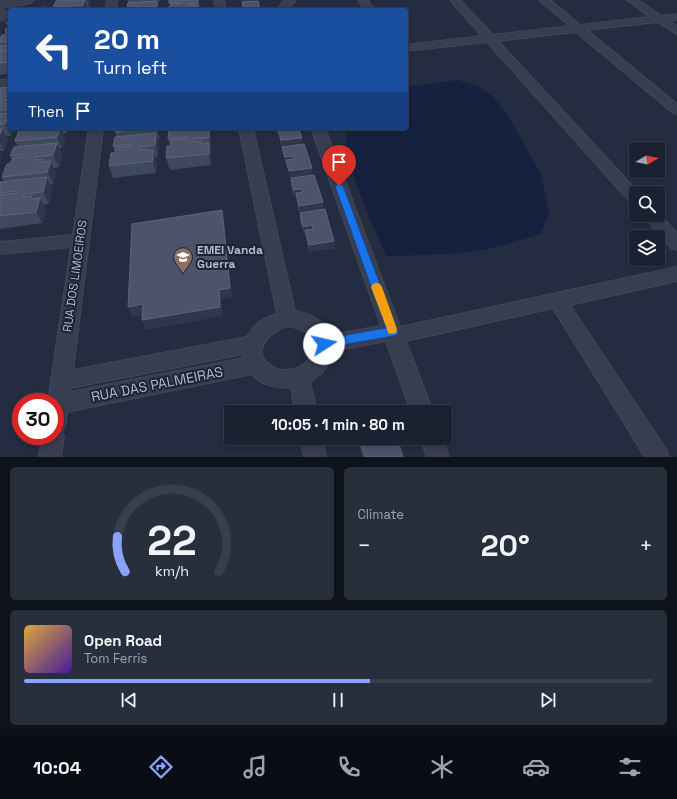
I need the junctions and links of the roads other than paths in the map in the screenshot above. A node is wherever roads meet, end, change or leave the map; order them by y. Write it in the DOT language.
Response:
graph roads {
  1 [pos="27,0"];
  2 [pos="291,0"];
  3 [pos="455,0"];
  4 [pos="544,0"];
  5 [pos="632,0"];
  6 [pos="8,8"];
  7 [pos="283,8"];
  8 [pos="677,17"];
  9 [pos="659,18"];
  10 [pos="578,27"];
  11 [pos="677,31"];
  12 [pos="490,38"];
  13 [pos="408,48"];
  14 [pos="677,110"];
  15 [pos="96,130"];
  16 [pos="246,130"];
  17 [pos="319,130"];
  18 [pos="629,191"];
  19 [pos="657,222"];
  20 [pos="79,240"];
  21 [pos="677,244"];
  22 [pos="0,248"];
  23 [pos="677,274"];
  24 [pos="557,300"];
  25 [pos="287,318"];
  26 [pos="394,334"];
  27 [pos="253,344"];
  28 [pos="324,344"];
  29 [pos="256,364"];
  30 [pos="299,378"];
  31 [pos="61,381"];
  32 [pos="59,393"];
  33 [pos="305,405"];
  34 [pos="419,405"];
  35 [pos="64,412"];
  36 [pos="52,445"];
  37 [pos="312,445"];
  38 [pos="434,445"];
  39 [pos="50,457"];
  40 [pos="314,457"];
  41 [pos="438,457"];
  42 [pos="658,457"];
  1 -- 6 [label="street"];
  2 -- 7 [label="street"];
  3 -- 12 [label="street"];
  4 -- 10 [label="street"];
  5 -- 9 [label="street"];
  8 -- 9 [label="street"];
  9 -- 10 [label="street"];
  9 -- 11 [label="street"];
  10 -- 12 [label="street"];
  10 -- 14 [label="street"];
  12 -- 13 [label="street"];
  12 -- 18 [label="street"];
  15 -- 20 [label="street, RUA DOS LIMOEIROS"];
  16 -- 25 [label="street"];
  17 -- 26 [label="street"];
  19 -- 21 [label="street"];
  20 -- 22 [label="street"];
  20 -- 31 [label="street, RUA DOS LIMOEIROS"];
  23 -- 24 [label="street"];
  24 -- 26 [label="street"];
  24 -- 42 [label="street"];
  25 -- 27 [label="street"];
  25 -- 28 [label="street"];
  26 -- 28 [label="street"];
  26 -- 34 [label="street"];
  27 -- 29 [label="street"];
  27 -- 31 [label="street, RUA DAS PALMEIRAS"];
  28 -- 30 [label="street"];
  29 -- 30 [label="street"];
  29 -- 35 [label="street, RUA DAS PALMEIRAS"];
  30 -- 33 [label="street"];
  31 -- 32 [label="street, RUA DOS LIMOEIROS"];
  36 -- 39 [label="street"];
  37 -- 40 [label="street"];
  38 -- 41 [label="street"];
}
